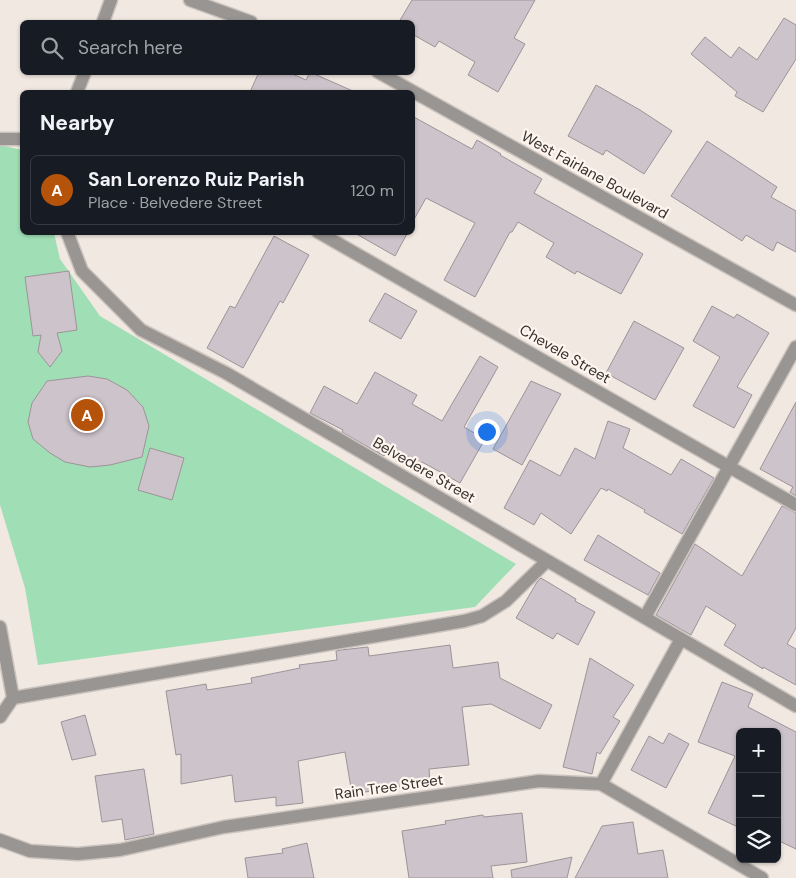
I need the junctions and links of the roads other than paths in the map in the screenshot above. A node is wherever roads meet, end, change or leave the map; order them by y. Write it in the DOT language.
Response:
graph roads {
  1 [pos="111,0"];
  2 [pos="190,0"];
  3 [pos="104,20"];
  4 [pos="246,20"];
  5 [pos="84,75"];
  6 [pos="383,75"];
  7 [pos="78,90"];
  8 [pos="410,90"];
  9 [pos="415,93"];
  10 [pos="20,139"];
  11 [pos="0,140"];
  12 [pos="68,235"];
  13 [pos="323,235"];
  14 [pos="796,304"];
  15 [pos="796,348"];
  16 [pos="730,467"];
  17 [pos="796,505"];
  18 [pos="547,561"];
  19 [pos="645,617"];
  20 [pos="0,627"];
  21 [pos="681,638"];
  22 [pos="13,698"];
  23 [pos="796,706"];
  24 [pos="0,717"];
  25 [pos="600,784"];
  26 [pos="0,840"];
  27 [pos="762,878"];
  1 -- 3 [label="street"];
  2 -- 4 [label="street"];
  5 -- 7 [label="street"];
  6 -- 8 [label="street, West Fairlane Boulevard"];
  9 -- 14 [label="street, West Fairlane Boulevard"];
  10 -- 11 [label="street"];
  12 -- 18 [label="street, Belvedere Street"];
  13 -- 16 [label="street, Chevele Street"];
  15 -- 16 [label="street"];
  16 -- 17 [label="street, Chevele Street"];
  16 -- 19 [label="street"];
  18 -- 19 [label="street, Belvedere Street"];
  18 -- 22 [label="street"];
  19 -- 21 [label="street, Belvedere Street"];
  20 -- 22 [label="street"];
  21 -- 23 [label="street, Belvedere Street"];
  21 -- 25 [label="street"];
  22 -- 24 [label="street"];
  25 -- 26 [label="street, Rain Tree Street"];
  25 -- 27 [label="street, Rain Tree Street"];
}
